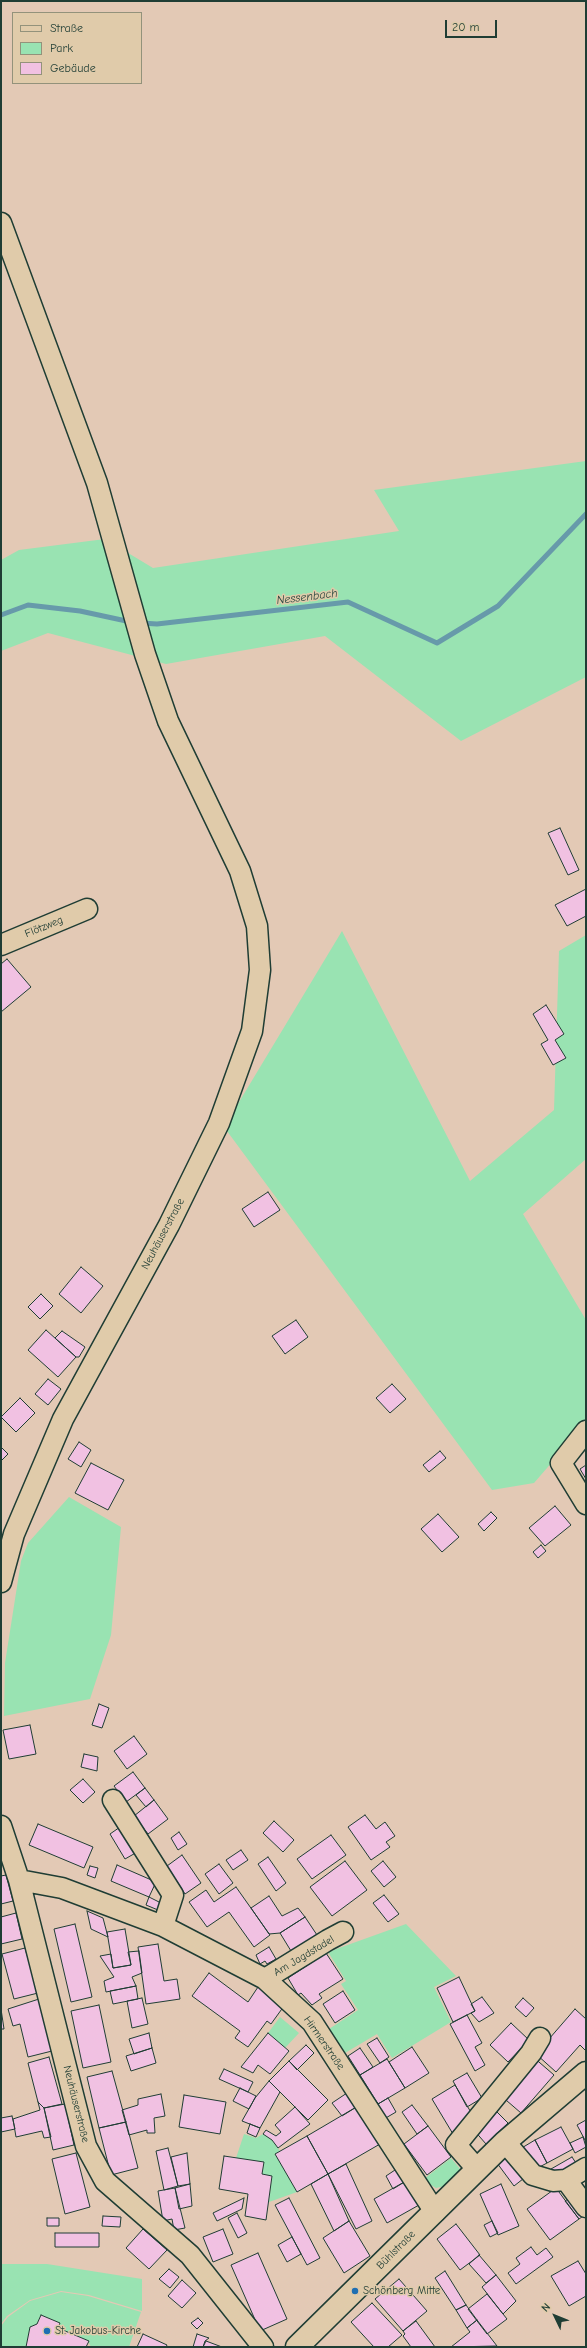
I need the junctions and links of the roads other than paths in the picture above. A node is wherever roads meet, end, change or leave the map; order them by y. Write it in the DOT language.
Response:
graph roads {
  1 [pos="1,223"];
  2 [pos="87,909"];
  3 [pos="1,945"];
  4 [pos="586,1431"];
  5 [pos="586,1504"];
  6 [pos="1,1582"];
  7 [pos="112,1800"];
  8 [pos="1,1826"];
  9 [pos="4,1847"];
  10 [pos="19,1880"];
  11 [pos="163,1926"];
  12 [pos="343,1932"];
  13 [pos="265,1979"];
  14 [pos="540,2038"];
  15 [pos="586,2073"];
  16 [pos="505,2142"];
  17 [pos="586,2168"];
  18 [pos="477,2169"];
  19 [pos="566,2180"];
  20 [pos="586,2207"];
  21 [pos="435,2212"];
  22 [pos="263,2347"];
  23 [pos="297,2347"];
  1 -- 6 [label="street, Neuhäuserstraße"];
  2 -- 3 [label="street, Flötzweg"];
  4 -- 5 [label="street"];
  7 -- 11 [label="street"];
  8 -- 9 [label="street, Neuhäuserstraße"];
  9 -- 10 [label="street, Neuhäuserstraße"];
  10 -- 11 [label="street, Hirmerstraße"];
  10 -- 22 [label="street, Neuhäuserstraße"];
  11 -- 13 [label="street, Hirmerstraße"];
  12 -- 13 [label="street, Am Jagdstadel"];
  13 -- 21 [label="street, Hirmerstraße"];
  14 -- 18 [label="street"];
  15 -- 16 [label="street, Bühlstraße"];
  16 -- 18 [label="street, Bühlstraße"];
  16 -- 19 [label="street"];
  17 -- 19 [label="street"];
  18 -- 21 [label="street, Bühlstraße"];
  19 -- 20 [label="street"];
  21 -- 23 [label="street, Bühlstraße"];
}
